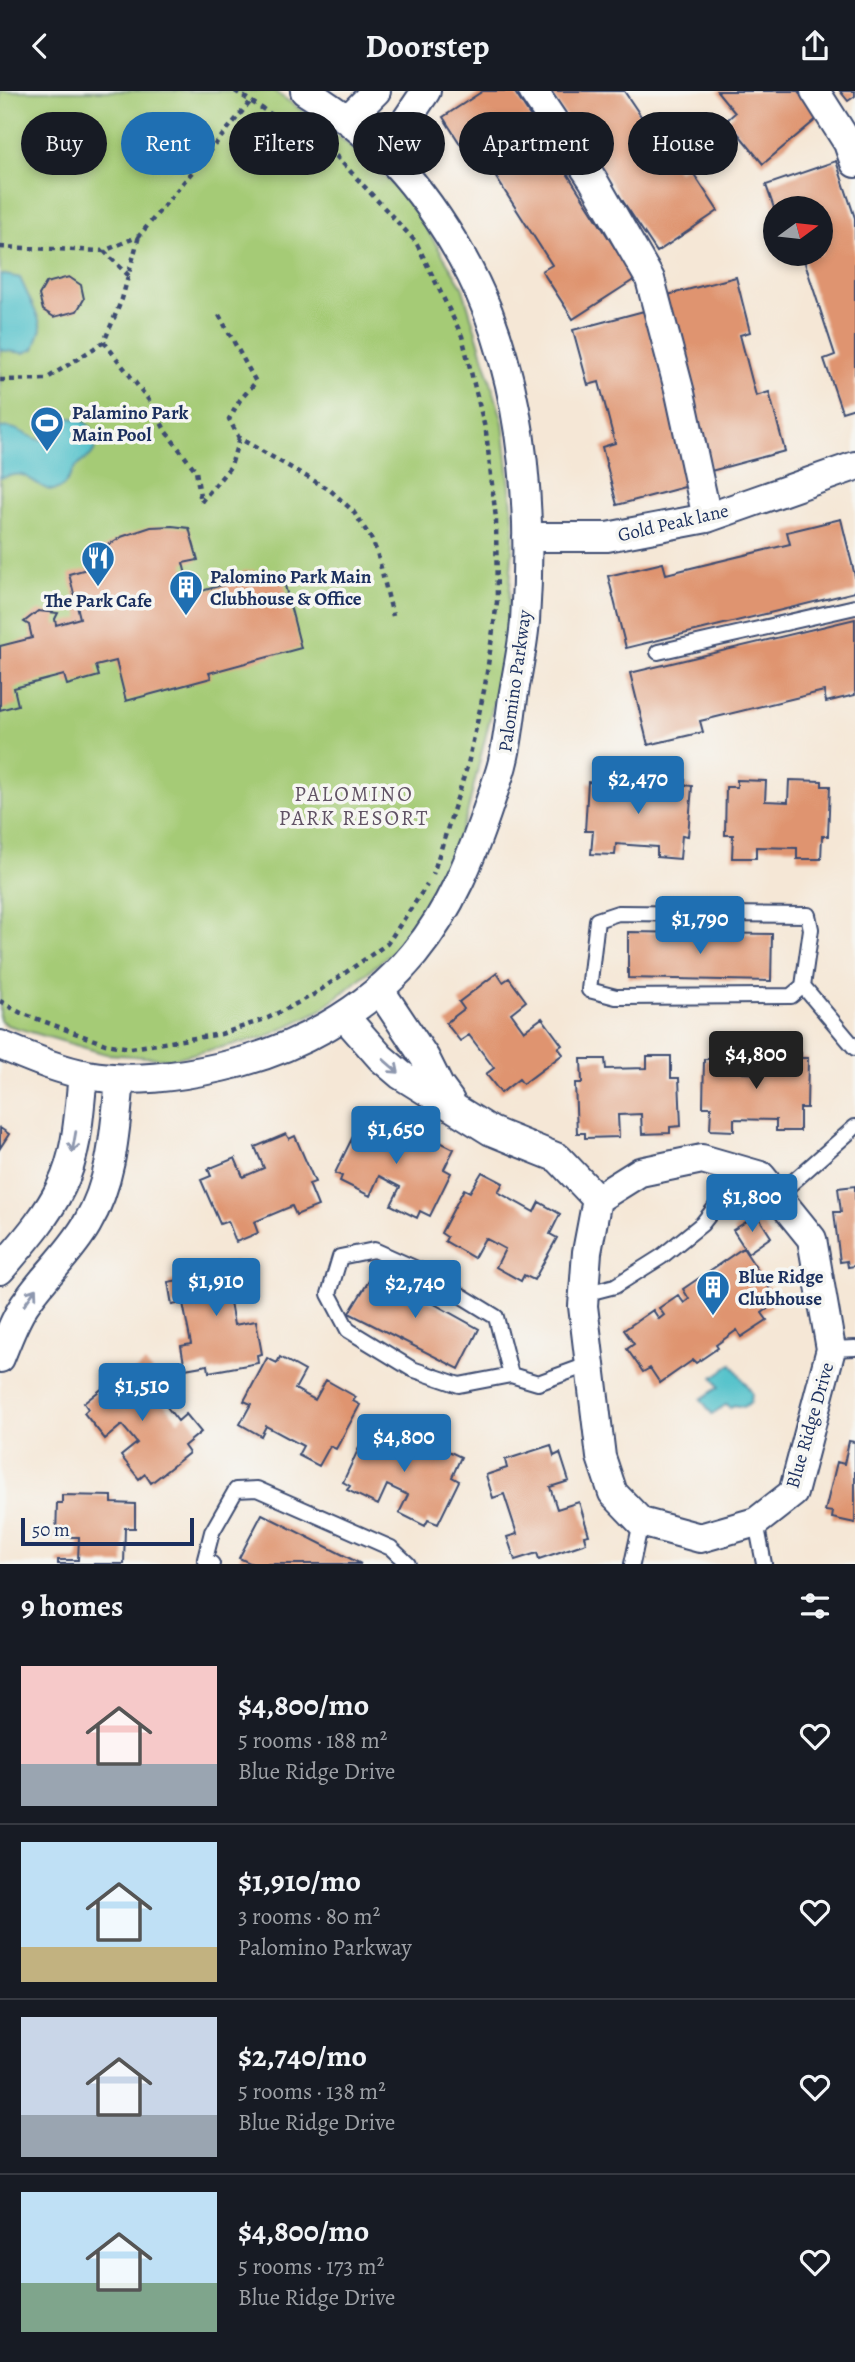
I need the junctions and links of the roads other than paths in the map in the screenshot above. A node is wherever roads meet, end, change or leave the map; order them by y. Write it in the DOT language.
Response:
graph roads {
  1 [pos="305,91"];
  2 [pos="376,91"];
  3 [pos="426,91"];
  4 [pos="533,91"];
  5 [pos="815,91"];
  6 [pos="412,112"];
  7 [pos="347,120"];
  8 [pos="353,125"];
  9 [pos="855,163"];
  10 [pos="404,175"];
  11 [pos="855,466"];
  12 [pos="707,518"];
  13 [pos="527,537"];
  14 [pos="855,607"];
  15 [pos="658,652"];
  16 [pos="803,986"];
  17 [pos="379,989"];
  18 [pos="344,1016"];
  19 [pos="0,1045"];
  20 [pos="855,1048"];
  21 [pos="83,1075"];
  22 [pos="120,1079"];
  23 [pos="456,1109"];
  24 [pos="855,1127"];
  25 [pos="744,1171"];
  26 [pos="777,1196"];
  27 [pos="597,1199"];
  28 [pos="0,1270"];
  29 [pos="584,1294"];
  30 [pos="843,1349"];
  31 [pos="0,1358"];
  32 [pos="590,1364"];
  33 [pos="511,1374"];
  34 [pos="641,1522"];
  35 [pos="756,1522"];
  36 [pos="212,1564"];
  37 [pos="408,1564"];
  38 [pos="632,1564"];
  39 [pos="764,1564"];
  1 -- 7 [label="street, Palomino Parkway"];
  2 -- 7 [label="street"];
  3 -- 6 [label="street"];
  4 -- 12 [label="street"];
  5 -- 9 [label="street"];
  7 -- 8 [label="street, Palomino Parkway"];
  10 -- 13 [label="street, Palomino Parkway"];
  11 -- 12 [label="street, Gold Peak lane"];
  12 -- 13 [label="street, Gold Peak lane"];
  13 -- 17 [label="street, Palomino Parkway"];
  14 -- 15 [label="lane"];
  16 -- 16 [label="lane"];
  16 -- 20 [label="lane"];
  17 -- 18 [label="street, Palomino Parkway"];
  17 -- 23 [label="street"];
  18 -- 22 [label="street, Palomino Parkway"];
  18 -- 23 [label="street, one-way"];
  19 -- 21 [label="street, Palomino Parkway"];
  21 -- 22 [label="street, Palomino Parkway"];
  21 -- 28 [label="street, one-way"];
  31 -- 22 [label="street, one-way"];
  23 -- 27 [label="street"];
  24 -- 26 [label="lane"];
  25 -- 26 [label="street, Blue Ridge Drive"];
  25 -- 27 [label="street, Blue Ridge Drive"];
  25 -- 29 [label="lane"];
  26 -- 30 [label="street, Blue Ridge Drive"];
  27 -- 29 [label="street"];
  29 -- 32 [label="street"];
  30 -- 35 [label="street, Blue Ridge Drive"];
  32 -- 33 [label="lane"];
  32 -- 34 [label="street"];
  33 -- 33 [label="lane"];
  34 -- 35 [label="street, Blue Ridge Drive"];
  34 -- 38 [label="lane"];
  35 -- 39 [label="lane"];
  36 -- 37 [label="lane"];
}
